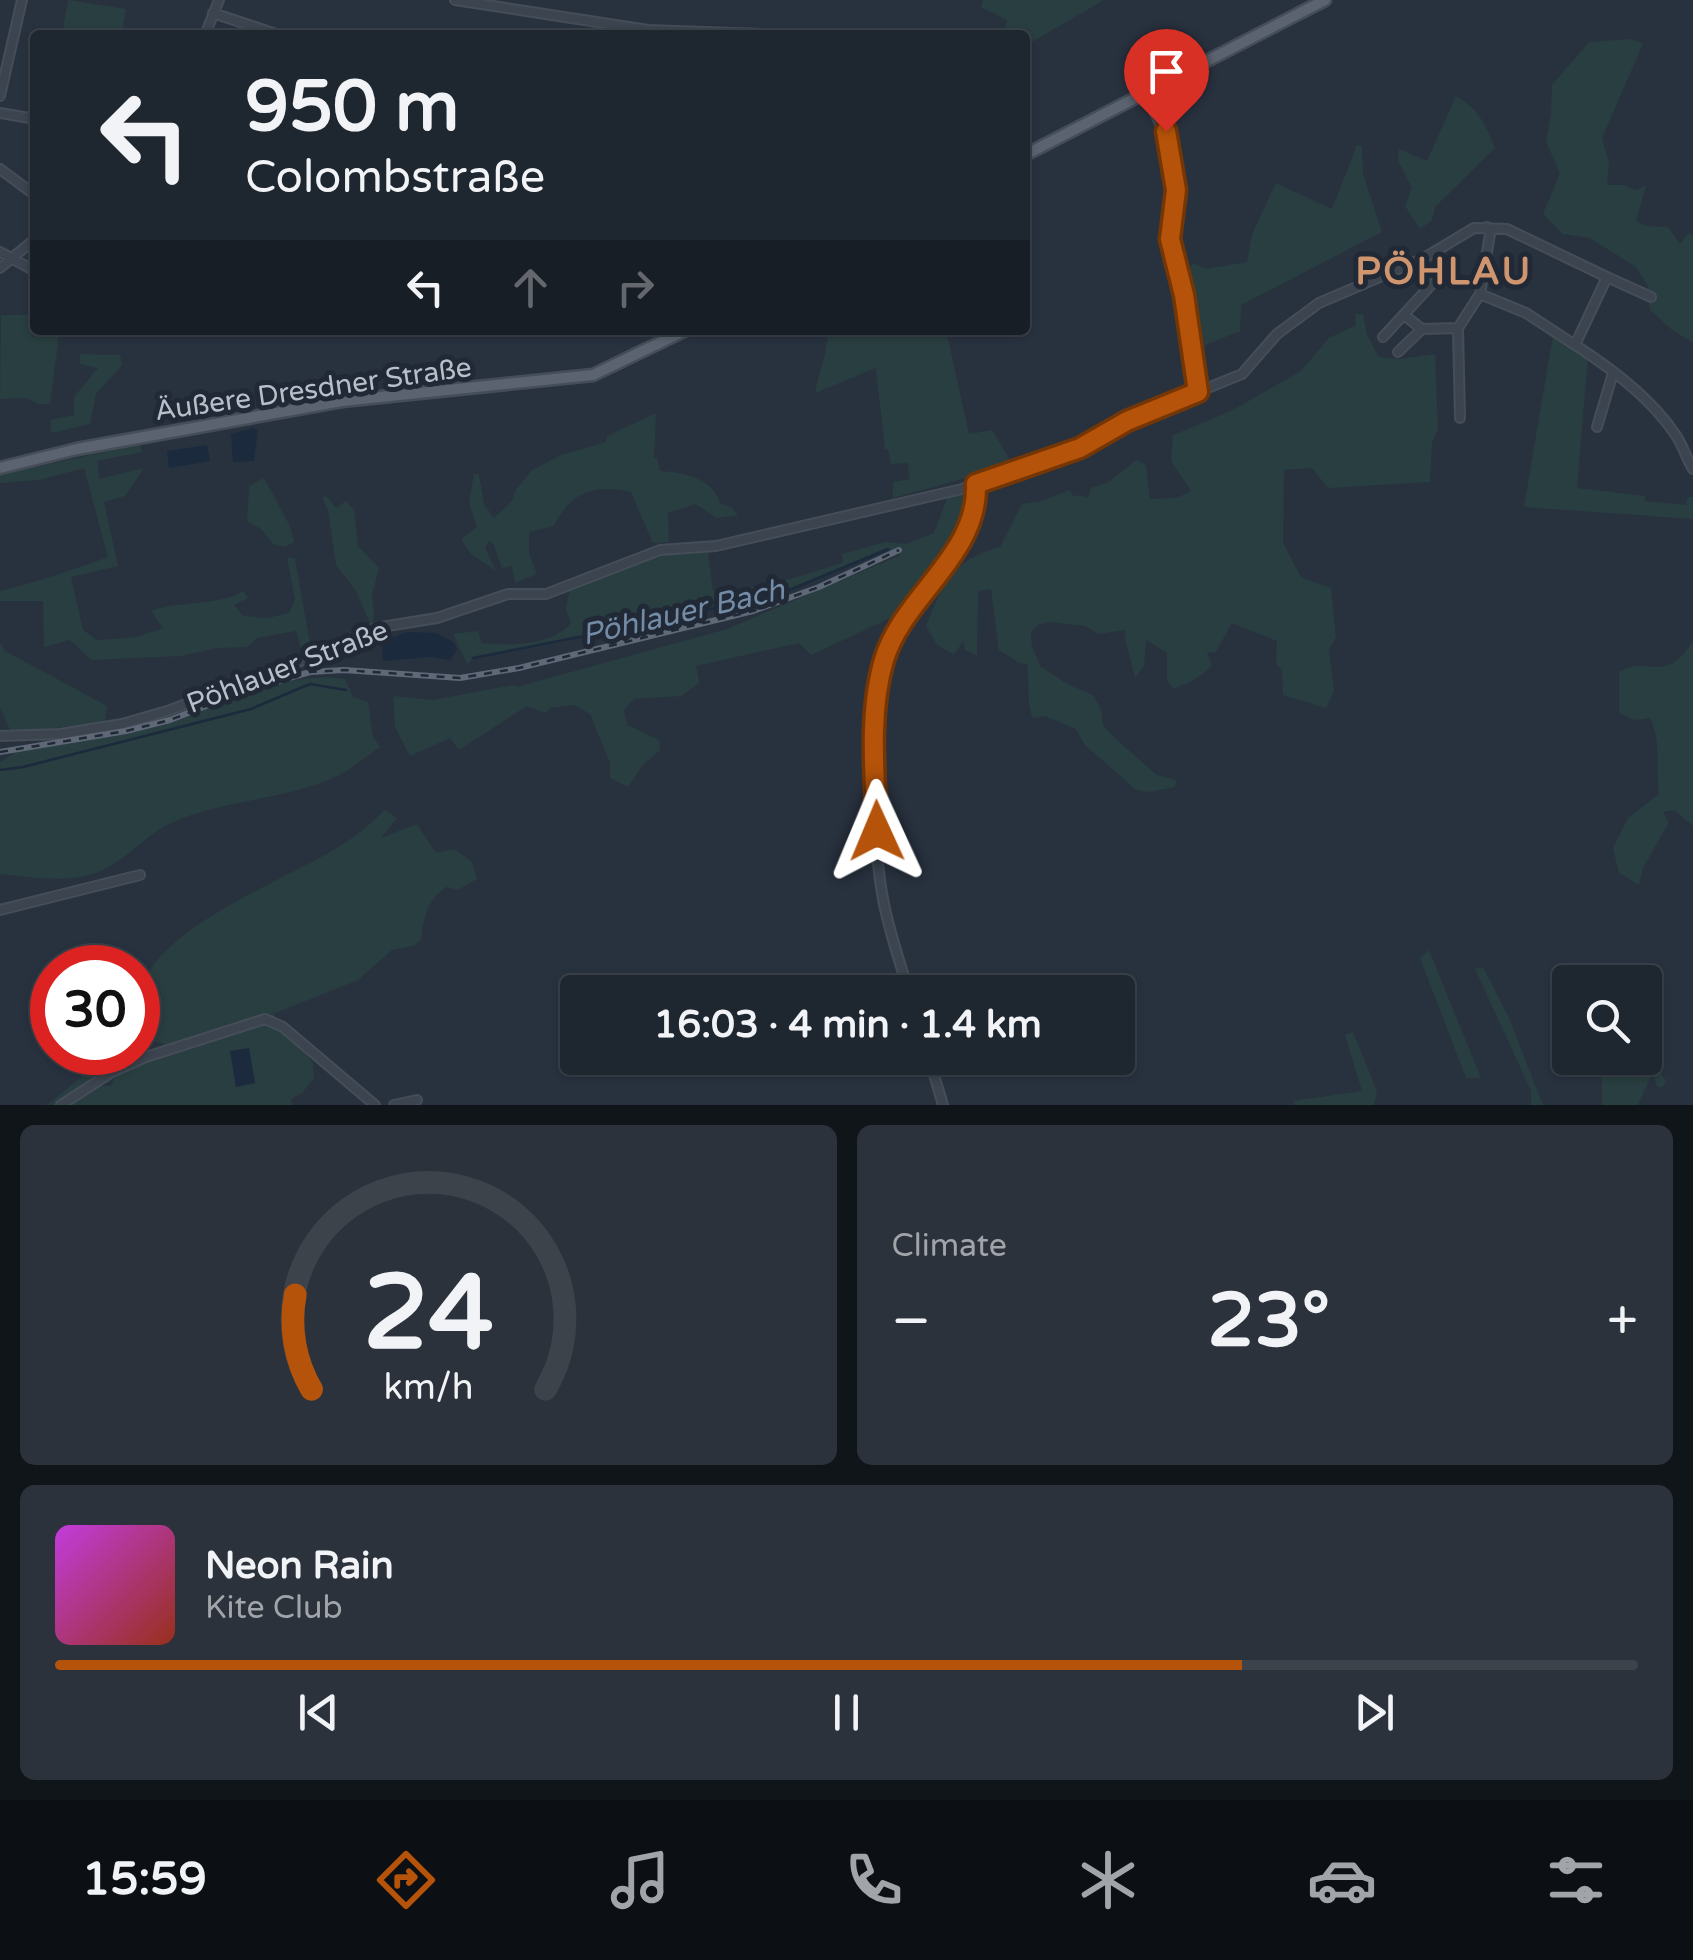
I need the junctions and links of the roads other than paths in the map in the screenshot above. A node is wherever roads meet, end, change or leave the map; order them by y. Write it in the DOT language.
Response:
graph roads {
  1 [pos="22,0"];
  2 [pos="219,0"];
  3 [pos="455,0"];
  4 [pos="1324,0"];
  5 [pos="214,13"];
  6 [pos="207,30"];
  7 [pos="264,30"];
  8 [pos="648,30"];
  9 [pos="1145,93"];
  10 [pos="0,96"];
  11 [pos="0,113"];
  12 [pos="30,119"];
  13 [pos="1030,153"];
  14 [pos="0,168"];
  15 [pos="30,191"];
  16 [pos="1486,226"];
  17 [pos="30,244"];
  18 [pos="0,252"];
  19 [pos="10,260"];
  20 [pos="0,268"];
  21 [pos="30,269"];
  22 [pos="1607,277"];
  23 [pos="1432,284"];
  24 [pos="1480,294"];
  25 [pos="1651,297"];
  26 [pos="1404,316"];
  27 [pos="1458,328"];
  28 [pos="1422,329"];
  29 [pos="676,335"];
  30 [pos="1383,338"];
  31 [pos="1574,345"];
  32 [pos="1398,352"];
  33 [pos="1614,372"];
  34 [pos="1198,392"];
  35 [pos="1460,418"];
  36 [pos="1596,428"];
  37 [pos="0,468"];
  38 [pos="1693,469"];
  39 [pos="976,484"];
  40 [pos="0,736"];
  41 [pos="140,875"];
  42 [pos="0,910"];
  43 [pos="904,975"];
  44 [pos="934,1075"];
  45 [pos="417,1100"];
  46 [pos="61,1105"];
  47 [pos="376,1105"];
  48 [pos="394,1105"];
  49 [pos="943,1105"];
  1 -- 10 [label="street"];
  2 -- 5 [label="street"];
  3 -- 8 [label="street"];
  4 -- 9 [label="main road"];
  5 -- 6 [label="street"];
  5 -- 7 [label="street"];
  9 -- 13 [label="main road"];
  9 -- 34 [label="street"];
  11 -- 12 [label="street"];
  14 -- 15 [label="street"];
  16 -- 22 [label="street"];
  16 -- 24 [label="street"];
  16 -- 34 [label="street, Pöhlauer Straße"];
  17 -- 19 [label="street"];
  18 -- 19 [label="street"];
  19 -- 20 [label="street"];
  19 -- 21 [label="street"];
  22 -- 25 [label="street"];
  22 -- 31 [label="street"];
  23 -- 26 [label="street"];
  24 -- 27 [label="street"];
  24 -- 31 [label="street"];
  26 -- 28 [label="street"];
  26 -- 30 [label="street"];
  27 -- 28 [label="street"];
  27 -- 35 [label="street"];
  28 -- 32 [label="street"];
  29 -- 37 [label="main road, Äußere Dresdner Straße"];
  31 -- 33 [label="street"];
  33 -- 36 [label="street"];
  33 -- 38 [label="street"];
  34 -- 39 [label="street, Pöhlauer Straße"];
  39 -- 40 [label="street, Pöhlauer Straße"];
  39 -- 43 [label="street"];
  41 -- 42 [label="street"];
  44 -- 49 [label="street"];
  45 -- 48 [label="street"];
  46 -- 47 [label="street"];
}
